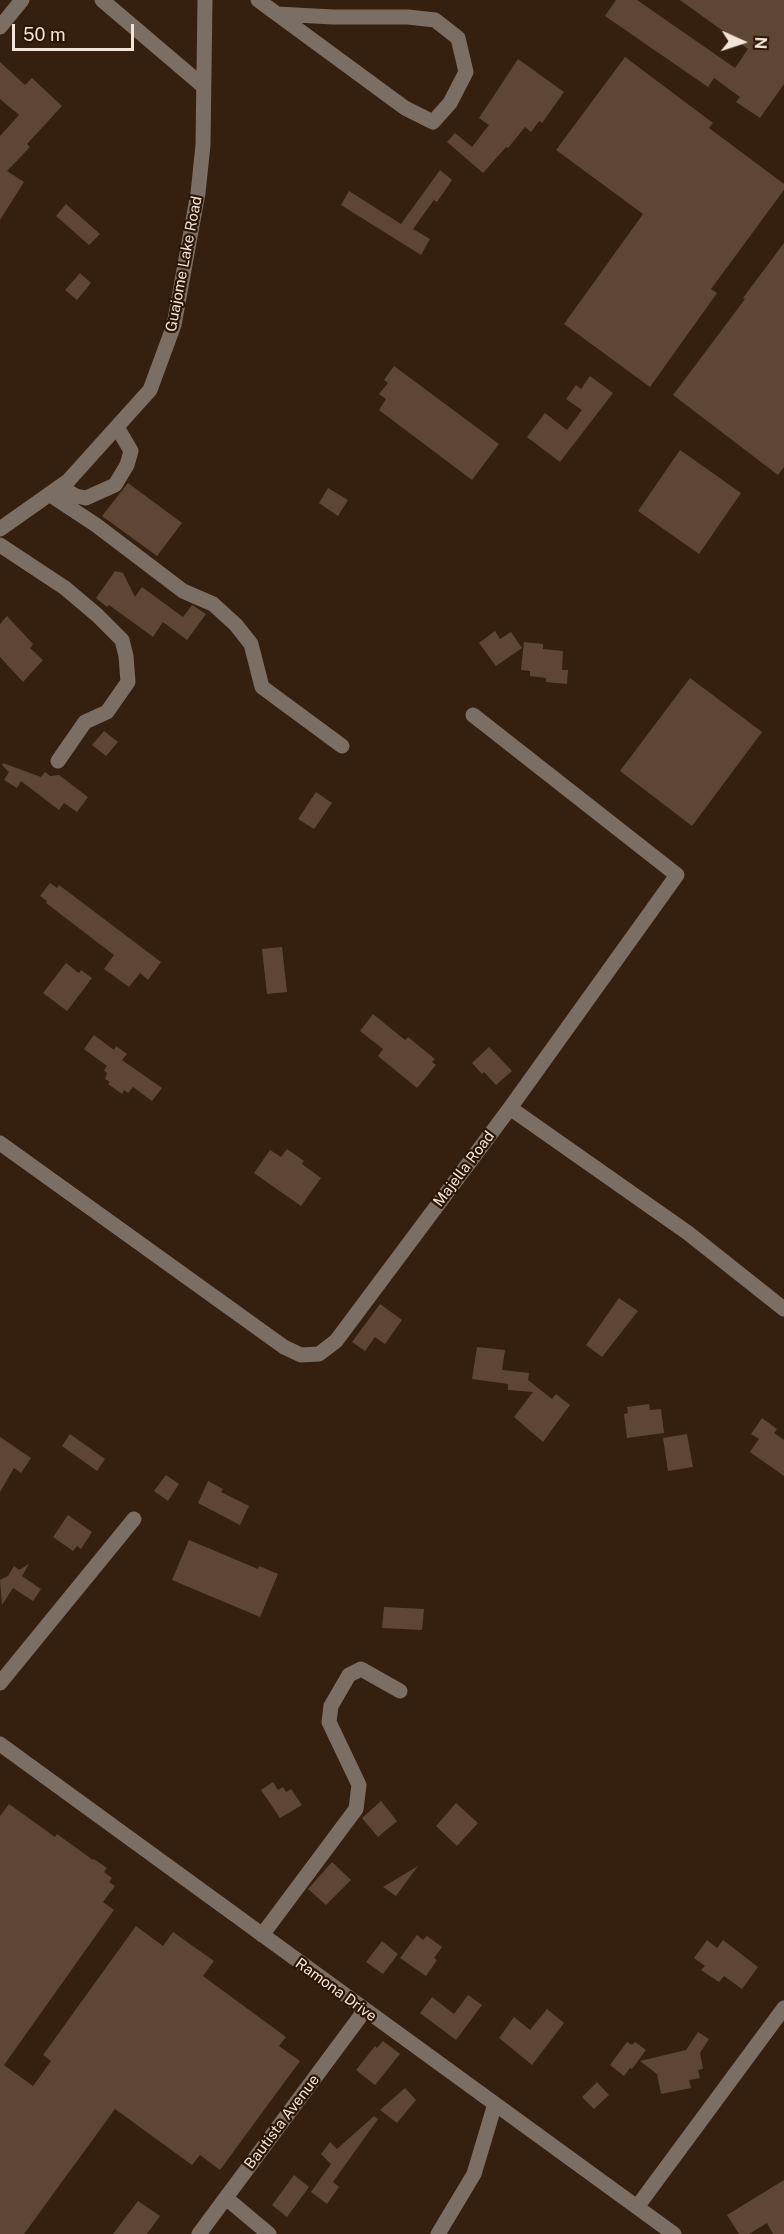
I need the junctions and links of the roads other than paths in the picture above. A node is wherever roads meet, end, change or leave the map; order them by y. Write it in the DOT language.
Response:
graph roads {
  1 [pos="22,0"];
  2 [pos="102,0"];
  3 [pos="205,0"];
  4 [pos="258,0"];
  5 [pos="277,14"];
  6 [pos="0,27"];
  7 [pos="203,86"];
  8 [pos="117,427"];
  9 [pos="54,490"];
  10 [pos="0,529"];
  11 [pos="0,545"];
  12 [pos="473,715"];
  13 [pos="342,746"];
  14 [pos="58,761"];
  15 [pos="510,1108"];
  16 [pos="0,1143"];
  17 [pos="784,1309"];
  18 [pos="134,1519"];
  19 [pos="0,1683"];
  20 [pos="400,1691"];
  21 [pos="0,1744"];
  22 [pos="262,1935"];
  23 [pos="784,2008"];
  24 [pos="364,2010"];
  25 [pos="495,2104"];
  26 [pos="226,2198"];
  27 [pos="637,2207"];
  28 [pos="199,2234"];
  29 [pos="269,2234"];
  30 [pos="438,2234"];
  31 [pos="674,2234"];
  1 -- 6 [label="street"];
  2 -- 7 [label="street"];
  3 -- 7 [label="street, Guajome Lake Road"];
  4 -- 5 [label="street"];
  5 -- 5 [label="street"];
  7 -- 8 [label="street, Guajome Lake Road"];
  8 -- 9 [label="street, Guajome Lake Road"];
  8 -- 9 [label="street"];
  9 -- 10 [label="street, Guajome Lake Road"];
  9 -- 13 [label="street"];
  11 -- 14 [label="street"];
  12 -- 15 [label="street, Majella Road"];
  15 -- 16 [label="street, Majella Road"];
  15 -- 17 [label="street"];
  18 -- 19 [label="street"];
  20 -- 22 [label="street"];
  21 -- 22 [label="street, Ramona Drive"];
  22 -- 24 [label="street, Ramona Drive"];
  23 -- 27 [label="street"];
  24 -- 25 [label="street, Ramona Drive"];
  24 -- 26 [label="street, Bautista Avenue"];
  25 -- 27 [label="street, Ramona Drive"];
  25 -- 30 [label="street"];
  26 -- 28 [label="street, Bautista Avenue"];
  26 -- 29 [label="street"];
  27 -- 31 [label="street, Ramona Drive"];
}
